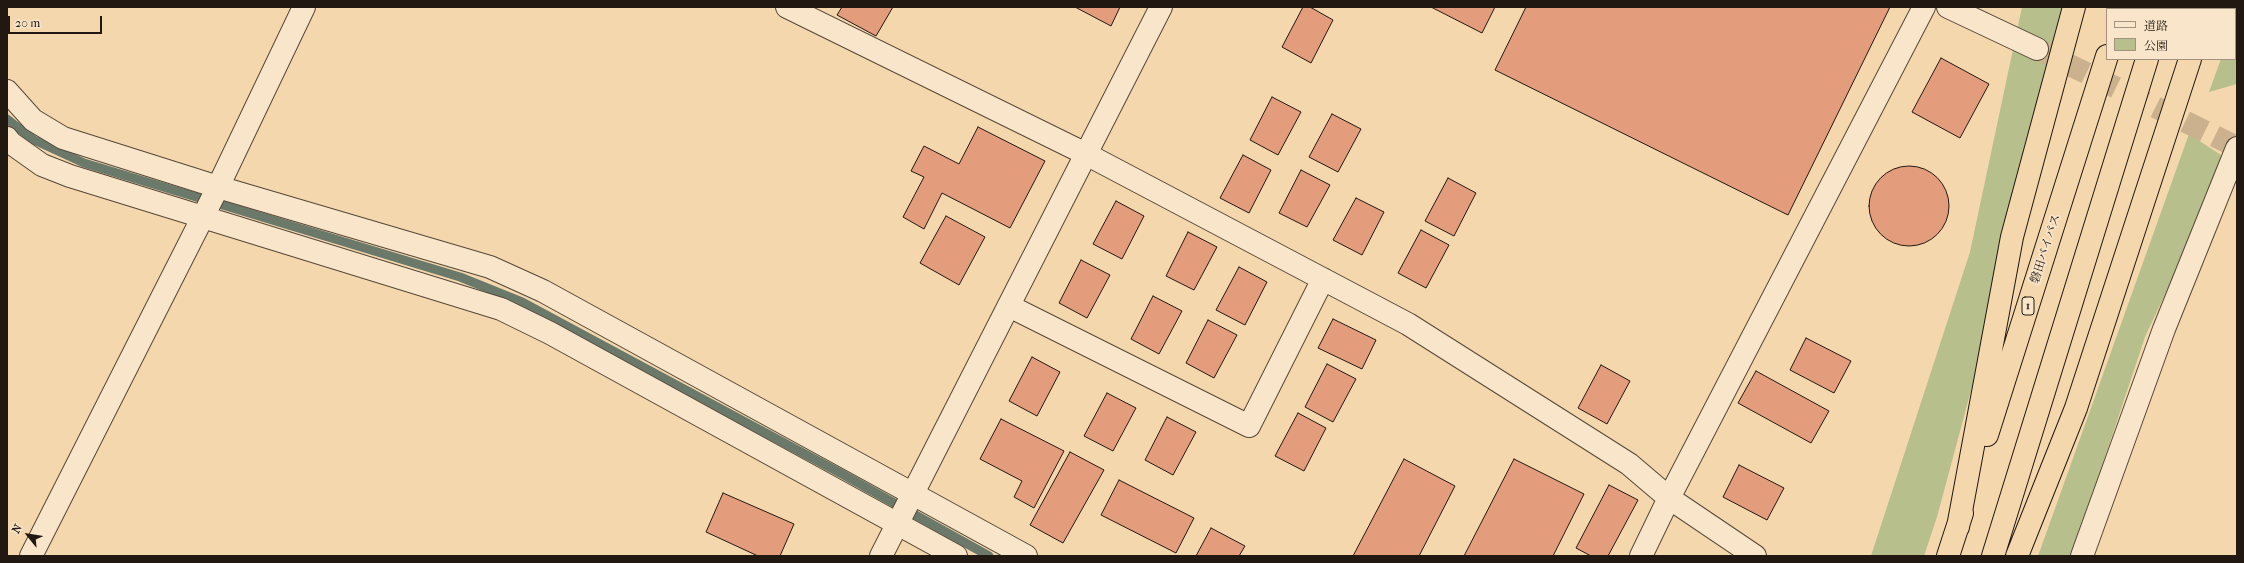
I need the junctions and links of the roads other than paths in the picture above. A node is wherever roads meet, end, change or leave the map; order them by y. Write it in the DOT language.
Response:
graph roads {
  1 [pos="304,7"];
  2 [pos="787,7"];
  3 [pos="1161,7"];
  4 [pos="1924,7"];
  5 [pos="1948,7"];
  6 [pos="2074,7"];
  7 [pos="2037,49"];
  8 [pos="2106,59"];
  9 [pos="2147,60"];
  10 [pos="2190,60"];
  11 [pos="7,91"];
  12 [pos="7,138"];
  13 [pos="2237,148"];
  14 [pos="1086,154"];
  15 [pos="218,187"];
  16 [pos="203,217"];
  17 [pos="1323,279"];
  18 [pos="1009,306"];
  19 [pos="912,494"];
  20 [pos="1669,498"];
  21 [pos="897,523"];
  22 [pos="1958,527"];
  23 [pos="31,556"];
  24 [pos="881,556"];
  25 [pos="956,556"];
  26 [pos="1026,556"];
  27 [pos="1642,556"];
  28 [pos="1755,556"];
  29 [pos="1948,556"];
  30 [pos="1994,556"];
  31 [pos="2017,556"];
  32 [pos="2082,556"];
  1 -- 15 [label="street"];
  2 -- 14 [label="street"];
  3 -- 14 [label="street"];
  4 -- 20 [label="street"];
  5 -- 7 [label="street"];
  6 -- 22 [label="highway"];
  8 -- 22 [label="highway, 磐田バイパス / 1"];
  9 -- 30 [label="highway"];
  10 -- 31 [label="highway"];
  11 -- 15 [label="street"];
  12 -- 16 [label="street"];
  13 -- 32 [label="street"];
  14 -- 17 [label="street"];
  14 -- 18 [label="street"];
  15 -- 16 [label="street"];
  15 -- 19 [label="street"];
  16 -- 21 [label="street"];
  16 -- 23 [label="street"];
  17 -- 18 [label="street"];
  17 -- 20 [label="street"];
  18 -- 19 [label="street"];
  19 -- 21 [label="street"];
  19 -- 26 [label="street"];
  20 -- 27 [label="street"];
  20 -- 28 [label="street"];
  21 -- 24 [label="street"];
  21 -- 25 [label="street"];
  22 -- 29 [label="highway, 磐田バイパス / 1"];
}
